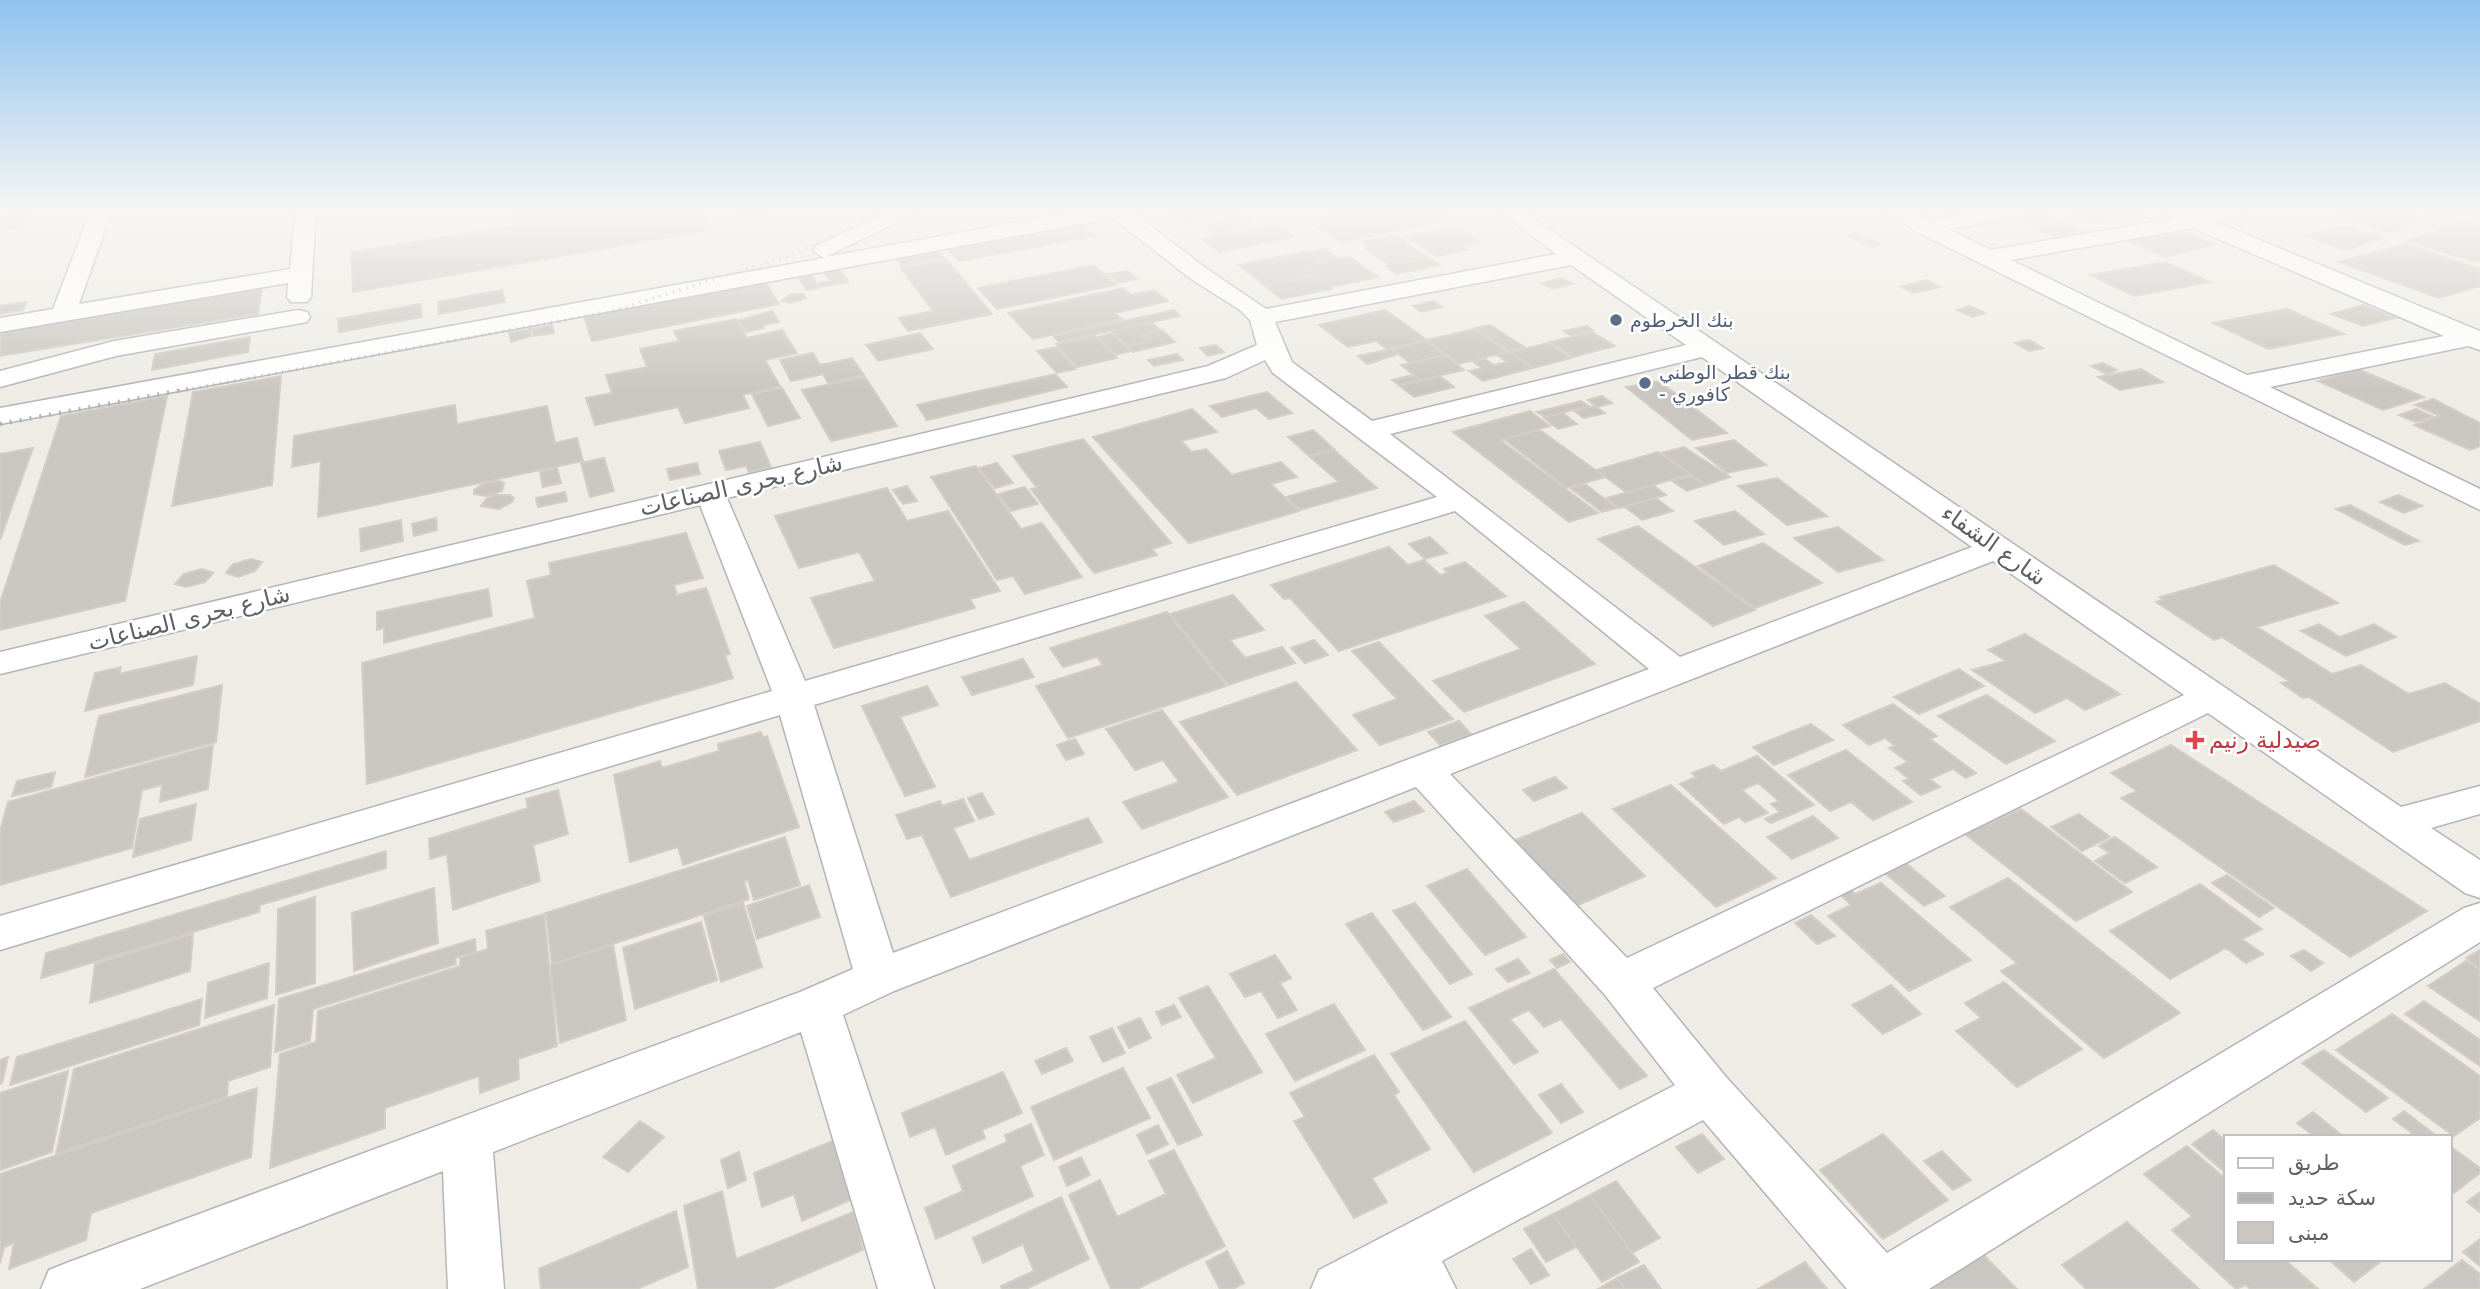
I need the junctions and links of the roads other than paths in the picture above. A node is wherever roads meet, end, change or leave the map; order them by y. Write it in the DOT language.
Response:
graph roads {
  1 [pos="80,270"];
  2 [pos="301,270"];
  3 [pos="778,270"];
  4 [pos="790,270"];
  5 [pos="1198,270"];
  6 [pos="1506,270"];
  7 [pos="1594,270"];
  8 [pos="2016,270"];
  9 [pos="2315,270"];
  10 [pos="301,274"];
  11 [pos="769,274"];
  12 [pos="63,315"];
  13 [pos="298,317"];
  14 [pos="1261,317"];
  15 [pos="0,325"];
  16 [pos="2477,338"];
  17 [pos="1271,348"];
  18 [pos="1707,348"];
  19 [pos="295,361"];
  20 [pos="0,379"];
  21 [pos="2244,384"];
  22 [pos="0,416"];
  23 [pos="1367,431"];
  24 [pos="709,493"];
  25 [pos="1460,500"];
  26 [pos="2479,500"];
  27 [pos="1999,548"];
  28 [pos="0,663"];
  29 [pos="1675,671"];
  30 [pos="2213,696"];
  31 [pos="793,699"];
  32 [pos="1423,770"];
  33 [pos="2480,800"];
  34 [pos="2395,823"];
  35 [pos="2480,882"];
  36 [pos="2480,919"];
  37 [pos="0,933"];
  38 [pos="878,978"];
  39 [pos="1621,982"];
  40 [pos="817,1006"];
  41 [pos="1709,1092"];
  42 [pos="467,1138"];
  43 [pos="1416,1271"];
  44 [pos="1883,1288"];
  45 [pos="69,1289"];
  46 [pos="477,1289"];
  47 [pos="906,1289"];
  48 [pos="1339,1289"];
  1 -- 12 [label="street"];
  2 -- 10 [label="street"];
  3 -- 11 [label="street"];
  4 -- 11 [label="street"];
  5 -- 14 [label="street"];
  6 -- 14 [label="street"];
  7 -- 18 [label="street, شارع الشفاء"];
  8 -- 21 [label="street"];
  9 -- 16 [label="street"];
  10 -- 12 [label="street"];
  10 -- 13 [label="street"];
  11 -- 19 [label="street"];
  12 -- 15 [label="street"];
  13 -- 19 [label="street"];
  13 -- 20 [label="street"];
  14 -- 17 [label="street"];
  16 -- 21 [label="street"];
  17 -- 23 [label="street"];
  17 -- 24 [label="street, شارع بحرى الصناعات"];
  18 -- 23 [label="street"];
  18 -- 27 [label="street, شارع الشفاء"];
  19 -- 22 [label="street"];
  21 -- 26 [label="street"];
  23 -- 25 [label="street"];
  24 -- 28 [label="street, شارع بحرى الصناعات"];
  24 -- 31 [label="street"];
  25 -- 29 [label="street"];
  25 -- 31 [label="street"];
  27 -- 29 [label="street"];
  27 -- 30 [label="street, شارع الشفاء"];
  29 -- 32 [label="street"];
  30 -- 34 [label="street, شارع الشفاء"];
  30 -- 39 [label="street"];
  31 -- 37 [label="street"];
  31 -- 38 [label="street"];
  32 -- 38 [label="street"];
  32 -- 39 [label="street"];
  33 -- 34 [label="street"];
  34 -- 35 [label="street, شارع الشفاء"];
  36 -- 44 [label="street"];
  38 -- 40 [label="street"];
  39 -- 41 [label="street"];
  40 -- 42 [label="street"];
  40 -- 47 [label="street"];
  41 -- 43 [label="street"];
  41 -- 44 [label="street"];
  42 -- 45 [label="street"];
  42 -- 46 [label="street"];
  43 -- 48 [label="street"];
}
